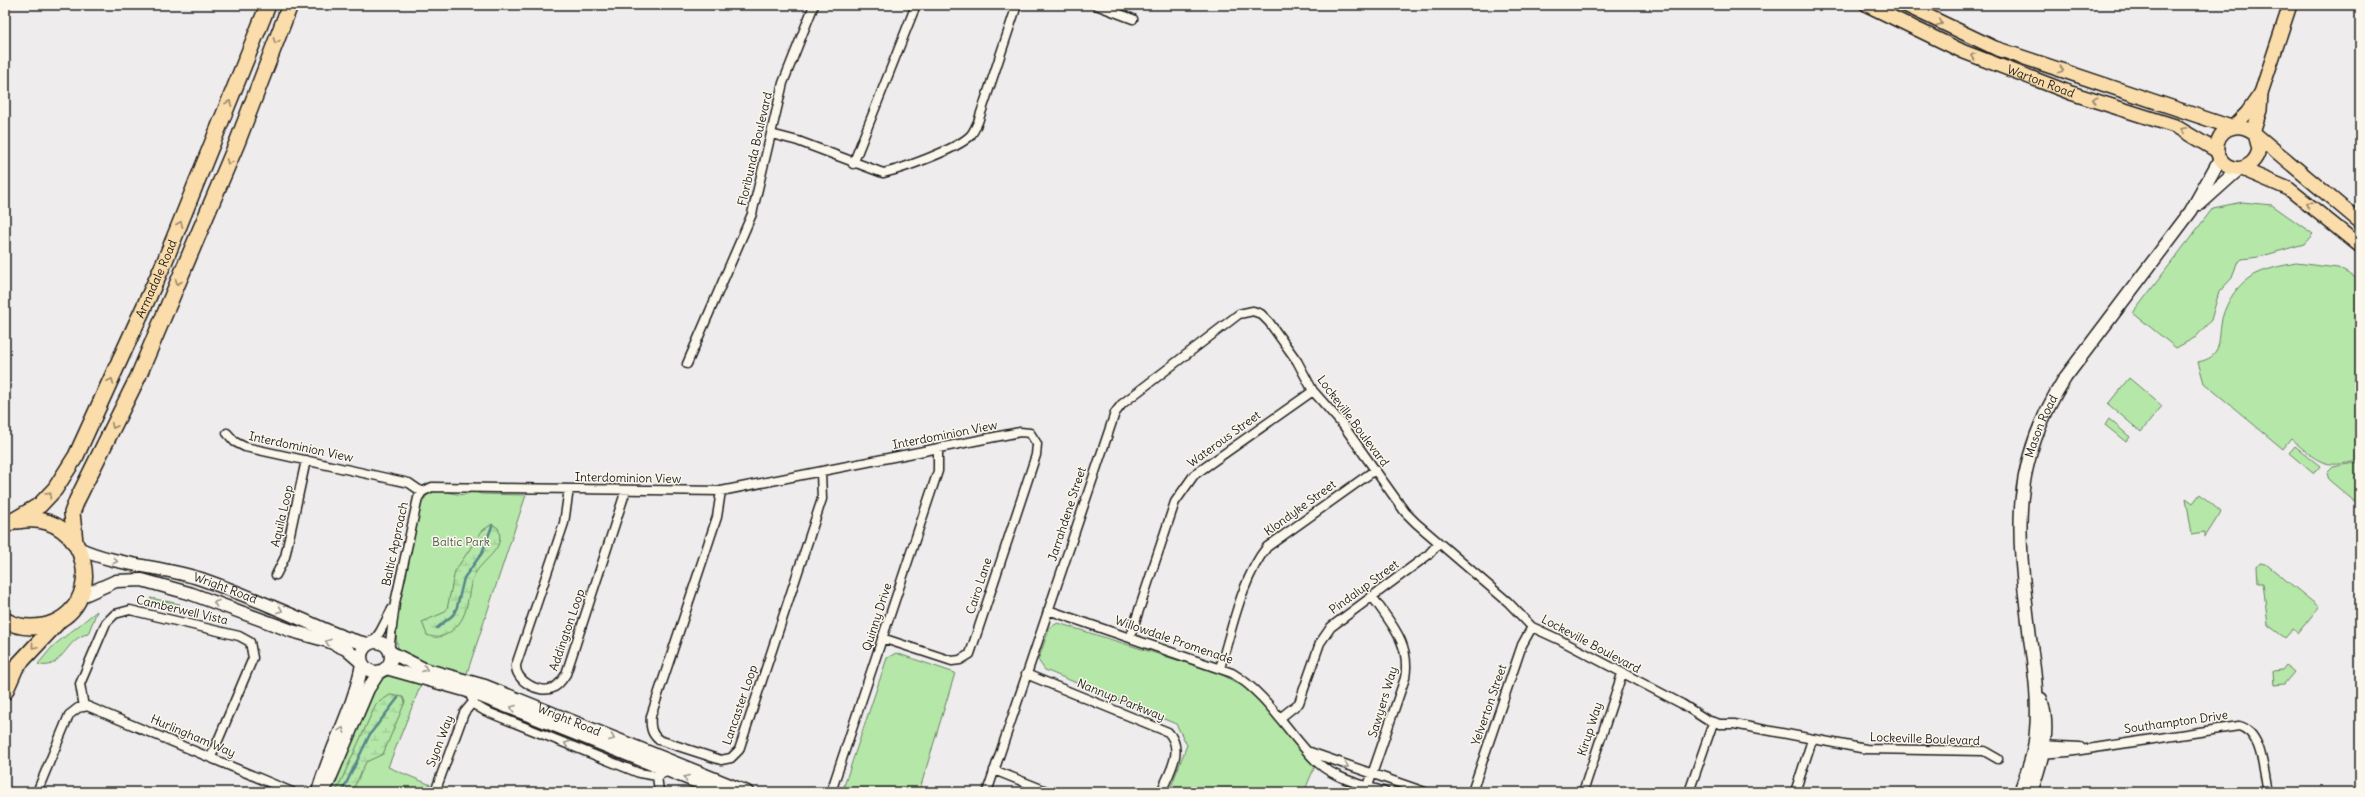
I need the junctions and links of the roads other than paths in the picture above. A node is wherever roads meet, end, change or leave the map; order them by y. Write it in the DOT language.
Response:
graph roads {
  1 [pos="268,5"];
  2 [pos="290,5"];
  3 [pos="814,5"];
  4 [pos="916,5"];
  5 [pos="1017,5"];
  6 [pos="1867,5"];
  7 [pos="1905,5"];
  8 [pos="2290,5"];
  9 [pos="1102,6"];
  10 [pos="1132,19"];
  11 [pos="2261,92"];
  12 [pos="2232,126"];
  13 [pos="2254,133"];
  14 [pos="771,134"];
  15 [pos="2218,155"];
  16 [pos="853,164"];
  17 [pos="2241,169"];
  18 [pos="2192,211"];
  19 [pos="2360,222"];
  20 [pos="2357,238"];
  21 [pos="1256,312"];
  22 [pos="687,364"];
  23 [pos="1313,391"];
  24 [pos="227,433"];
  25 [pos="1034,438"];
  26 [pos="938,448"];
  27 [pos="306,460"];
  28 [pos="1375,470"];
  29 [pos="822,472"];
  30 [pos="568,489"];
  31 [pos="626,490"];
  32 [pos="721,491"];
  33 [pos="422,492"];
  34 [pos="6,526"];
  35 [pos="1438,544"];
  36 [pos="77,545"];
  37 [pos="276,575"];
  38 [pos="1372,596"];
  39 [pos="80,597"];
  40 [pos="395,603"];
  41 [pos="1048,610"];
  42 [pos="61,618"];
  43 [pos="5,620"];
  44 [pos="1532,627"];
  45 [pos="1130,637"];
  46 [pos="882,638"];
  47 [pos="371,643"];
  48 [pos="390,651"];
  49 [pos="362,663"];
  50 [pos="1220,668"];
  51 [pos="382,670"];
  52 [pos="1026,674"];
  53 [pos="1622,674"];
  54 [pos="468,690"];
  55 [pos="5,692"];
  56 [pos="473,702"];
  57 [pos="84,706"];
  58 [pos="1280,718"];
  59 [pos="1713,723"];
  60 [pos="1812,740"];
  61 [pos="2039,749"];
  62 [pos="1310,752"];
  63 [pos="211,757"];
  64 [pos="1998,759"];
  65 [pos="994,770"];
  66 [pos="668,771"];
  67 [pos="1372,775"];
  68 [pos="657,776"];
  69 [pos="721,789"];
  70 [pos="1367,789"];
  71 [pos="37,792"];
  72 [pos="292,792"];
  73 [pos="319,792"];
  74 [pos="435,792"];
  75 [pos="660,792"];
  76 [pos="747,792"];
  77 [pos="831,792"];
  78 [pos="987,792"];
  79 [pos="1049,792"];
  80 [pos="1161,792"];
  81 [pos="1385,792"];
  82 [pos="1425,792"];
  83 [pos="1472,792"];
  84 [pos="1583,792"];
  85 [pos="1689,792"];
  86 [pos="1795,792"];
  87 [pos="2020,792"];
  88 [pos="2031,792"];
  89 [pos="2268,792"];
  34 -- 1 [label="highway, Armadale Road, one-way"];
  2 -- 36 [label="highway, Armadale Road, one-way"];
  3 -- 14 [label="street, Floribunda Boulevard"];
  4 -- 16 [label="street"];
  5 -- 16 [label="street"];
  15 -- 6 [label="main road, Warton Road, one-way"];
  7 -- 12 [label="main road, Warton Road, one-way"];
  8 -- 11 [label="main road"];
  9 -- 10 [label="street"];
  11 -- 12 [label="main road"];
  11 -- 13 [label="main road"];
  12 -- 13 [label="main road, Warton Road"];
  12 -- 15 [label="main road"];
  13 -- 17 [label="main road"];
  13 -- 19 [label="main road, Warton Road"];
  14 -- 16 [label="street"];
  14 -- 22 [label="street, Floribunda Boulevard"];
  15 -- 17 [label="main road, Warton Road"];
  15 -- 18 [label="main road, Mason Road"];
  17 -- 18 [label="main road, Mason Road"];
  20 -- 17 [label="main road, Warton Road, one-way"];
  18 -- 61 [label="main road, Mason Road"];
  21 -- 23 [label="street, Lockeville Boulevard"];
  21 -- 41 [label="street, Jarrahdene Street"];
  23 -- 28 [label="street, Lockeville Boulevard"];
  23 -- 45 [label="street, Waterous Street"];
  24 -- 27 [label="street, Interdominion View"];
  25 -- 26 [label="street, Interdominion View"];
  25 -- 46 [label="street, Cairo Lane"];
  26 -- 29 [label="street, Interdominion View"];
  26 -- 46 [label="street, Quinny Drive"];
  27 -- 33 [label="street, Interdominion View"];
  27 -- 37 [label="street, Aquila Loop"];
  28 -- 35 [label="street, Lockeville Boulevard"];
  28 -- 50 [label="street, Klondyke Street"];
  29 -- 32 [label="street, Interdominion View"];
  29 -- 32 [label="street, Lancaster Loop"];
  30 -- 31 [label="street, Interdominion View"];
  30 -- 31 [label="street, Addington Loop"];
  30 -- 33 [label="street, Interdominion View"];
  31 -- 32 [label="street, Interdominion View"];
  33 -- 40 [label="street, Baltic Approach"];
  34 -- 36 [label="highway"];
  35 -- 38 [label="street, Pindalup Street"];
  35 -- 44 [label="street, Lockeville Boulevard"];
  36 -- 39 [label="highway, Armadale Road"];
  36 -- 47 [label="main road, Wright Road, one-way"];
  38 -- 58 [label="street, Pindalup Street"];
  38 -- 67 [label="street, Sawyers Way"];
  39 -- 42 [label="highway"];
  49 -- 39 [label="main road, Wright Road, one-way"];
  40 -- 47 [label="street, Baltic Approach"];
  40 -- 48 [label="street, Baltic Approach"];
  41 -- 45 [label="street, Willowdale Promenade"];
  41 -- 52 [label="street, Jarrahdene Street"];
  42 -- 43 [label="highway"];
  42 -- 55 [label="highway, one-way"];
  44 -- 53 [label="street, Lockeville Boulevard"];
  44 -- 83 [label="street, Yelverton Street"];
  45 -- 50 [label="street, Willowdale Promenade"];
  46 -- 77 [label="street, Quinny Drive"];
  47 -- 48 [label="main road"];
  47 -- 49 [label="main road"];
  48 -- 51 [label="main road"];
  48 -- 69 [label="main road, Wright Road, one-way"];
  49 -- 51 [label="main road"];
  73 -- 49 [label="main road, one-way"];
  50 -- 58 [label="street, Willowdale Promenade"];
  51 -- 54 [label="main road, Wright Road"];
  51 -- 73 [label="main road"];
  52 -- 65 [label="street, Jarrahdene Street"];
  52 -- 80 [label="street, Nannup Parkway"];
  53 -- 59 [label="street, Lockeville Boulevard"];
  53 -- 84 [label="street, Kirup Way"];
  54 -- 56 [label="street"];
  66 -- 54 [label="main road, Wright Road, one-way"];
  68 -- 56 [label="street, one-way"];
  56 -- 74 [label="street, Syon Way"];
  57 -- 63 [label="street, Hurlingham Way"];
  57 -- 63 [label="street, Camberwell Vista"];
  57 -- 71 [label="street"];
  58 -- 62 [label="street, Willowdale Promenade"];
  59 -- 60 [label="street, Lockeville Boulevard"];
  59 -- 85 [label="street"];
  60 -- 64 [label="street, Lockeville Boulevard"];
  60 -- 86 [label="street"];
  61 -- 87 [label="main road, Mason Road"];
  61 -- 88 [label="main road, Mason Road"];
  61 -- 89 [label="street, Southampton Drive"];
  62 -- 67 [label="street, Willowdale Promenade, one-way"];
  62 -- 70 [label="street, Willowdale Promenade"];
  63 -- 72 [label="street, Hurlingham Way"];
  65 -- 78 [label="street, Jarrahdene Street"];
  65 -- 79 [label="street"];
  66 -- 68 [label="street"];
  69 -- 66 [label="main road, Wright Road, one-way"];
  67 -- 70 [label="street, Sawyers Way"];
  67 -- 82 [label="street, Willowdale Promenade"];
  68 -- 75 [label="street"];
  69 -- 76 [label="main road, Wright Road"];
  70 -- 81 [label="street, Willowdale Promenade"];
}
